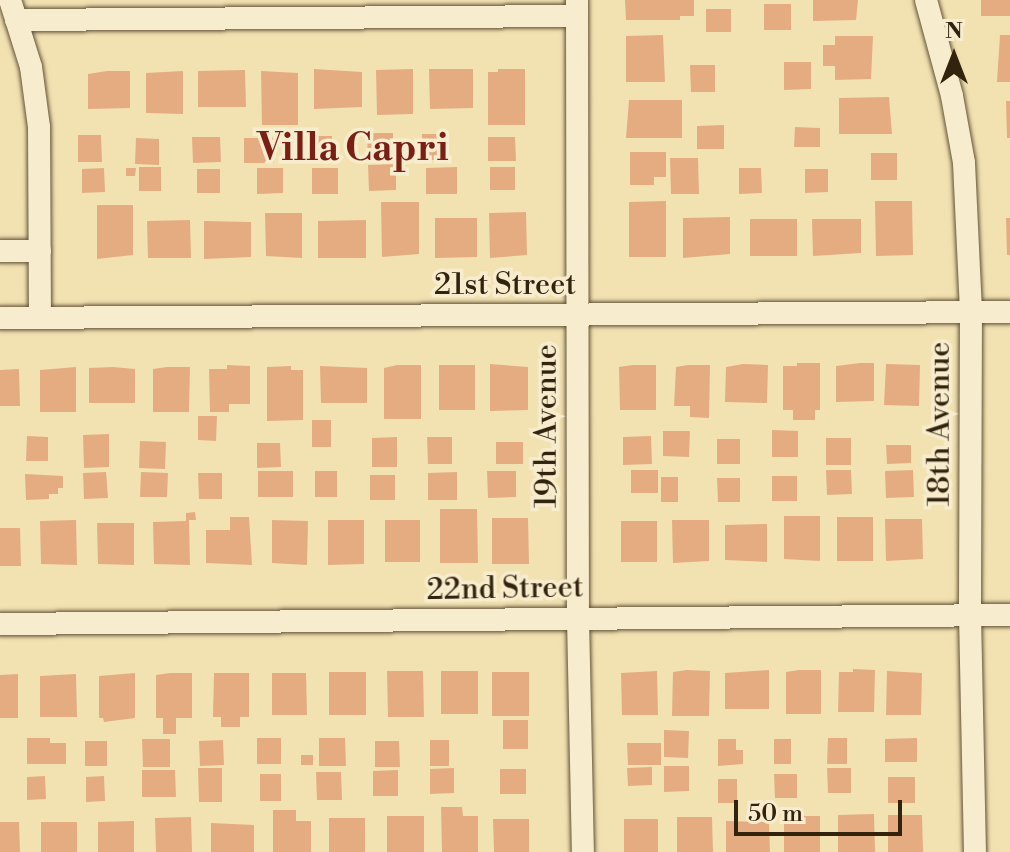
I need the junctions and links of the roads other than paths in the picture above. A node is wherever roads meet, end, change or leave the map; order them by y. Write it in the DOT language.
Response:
graph roads {
  1 [pos="926,0"];
  2 [pos="492,8"];
  3 [pos="577,8"];
  4 [pos="13,10"];
  5 [pos="0,251"];
  6 [pos="40,251"];
  7 [pos="1010,312"];
  8 [pos="971,313"];
  9 [pos="577,315"];
  10 [pos="40,317"];
  11 [pos="0,318"];
  12 [pos="970,615"];
  13 [pos="1010,615"];
  14 [pos="578,618"];
  15 [pos="0,624"];
  16 [pos="583,852"];
  17 [pos="975,852"];
  1 -- 8 [label="street, 18th Avenue"];
  2 -- 3 [label="street"];
  2 -- 4 [label="street"];
  3 -- 9 [label="street, 19th Avenue"];
  4 -- 6 [label="street"];
  5 -- 6 [label="street"];
  6 -- 10 [label="street"];
  7 -- 8 [label="street, 21st Street"];
  8 -- 9 [label="street, 21st Street"];
  8 -- 12 [label="street, 18th Avenue"];
  9 -- 10 [label="street, 21st Street"];
  9 -- 14 [label="street, 19th Avenue"];
  10 -- 11 [label="street, 21st Street"];
  12 -- 13 [label="street, 22nd Street"];
  12 -- 14 [label="street, 22nd Street"];
  12 -- 17 [label="street, 18th Avenue"];
  14 -- 15 [label="street, 22nd Street"];
  14 -- 16 [label="street, 19th Avenue"];
}
